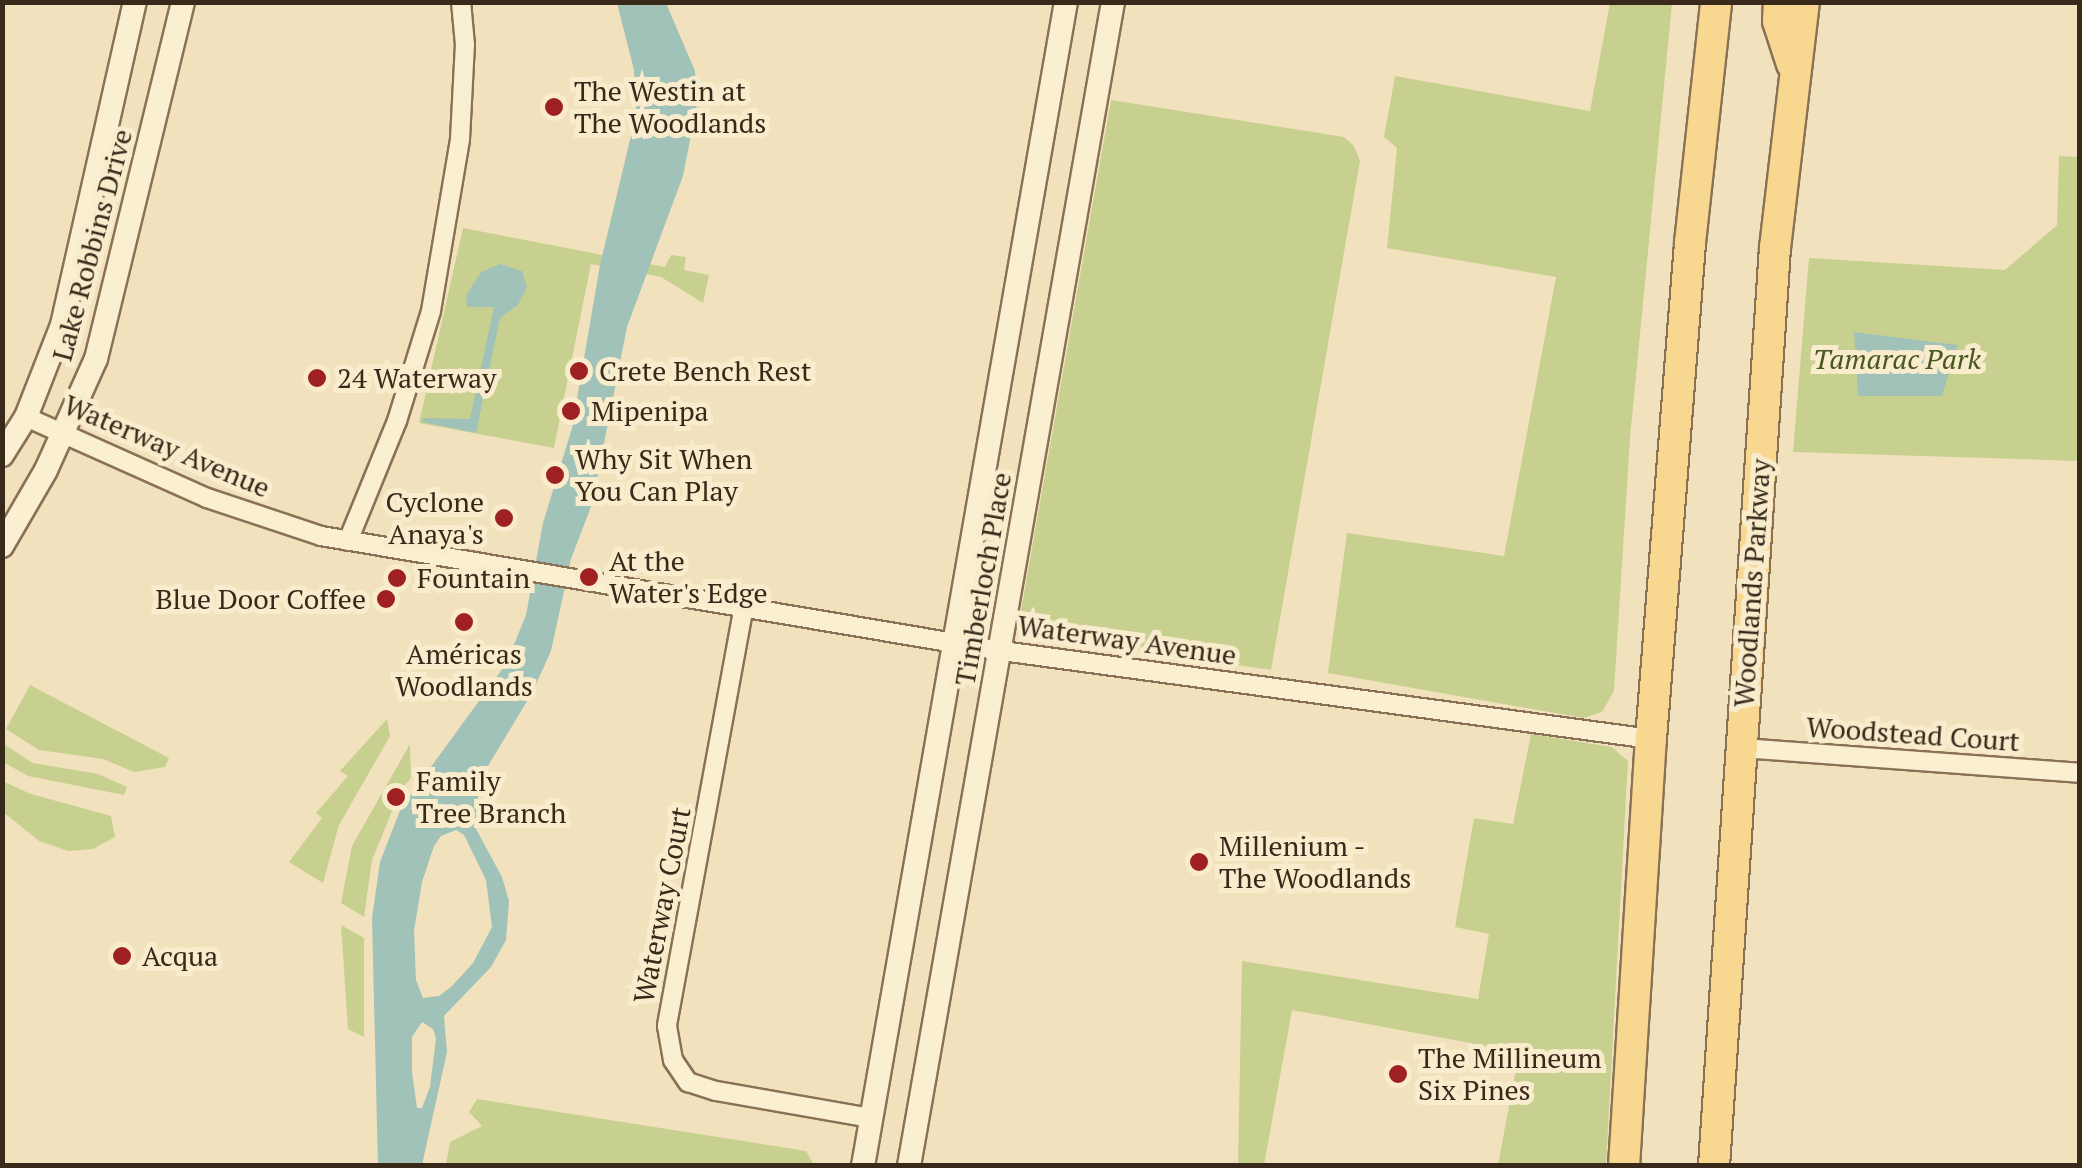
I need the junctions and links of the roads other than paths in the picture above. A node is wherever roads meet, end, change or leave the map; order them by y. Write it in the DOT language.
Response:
graph roads {
  1 [pos="135,2"];
  2 [pos="183,2"];
  3 [pos="461,2"];
  4 [pos="1066,2"];
  5 [pos="1113,2"];
  6 [pos="1780,2"];
  7 [pos="1804,2"];
  8 [pos="1716,3"];
  9 [pos="1796,76"];
  10 [pos="102,156"];
  11 [pos="146,164"];
  12 [pos="26,416"];
  13 [pos="64,433"];
  14 [pos="2,455"];
  15 [pos="348,541"];
  16 [pos="2,546"];
  17 [pos="744,611"];
  18 [pos="955,642"];
  19 [pos="1002,651"];
  20 [pos="1651,739"];
  21 [pos="1742,748"];
  22 [pos="2080,774"];
  23 [pos="870,1118"];
  24 [pos="863,1166"];
  25 [pos="909,1166"];
  26 [pos="1624,1166"];
  27 [pos="1714,1166"];
  1 -- 10 [label="street, Lake Robbins Drive"];
  2 -- 11 [label="street, Lake Robbins Drive"];
  3 -- 15 [label="street"];
  4 -- 18 [label="street, Timberloch Place"];
  5 -- 19 [label="street, Timberloch Place"];
  6 -- 9 [label="main road"];
  7 -- 9 [label="main road, Woodlands Parkway"];
  8 -- 20 [label="main road"];
  9 -- 21 [label="main road, Woodlands Parkway"];
  10 -- 11 [label="street"];
  10 -- 12 [label="street, Lake Robbins Drive"];
  11 -- 13 [label="street, Lake Robbins Drive"];
  12 -- 13 [label="street, Waterway Avenue"];
  12 -- 14 [label="street, Lake Robbins Drive"];
  13 -- 15 [label="street, Waterway Avenue"];
  13 -- 16 [label="street, Lake Robbins Drive"];
  15 -- 17 [label="street, Waterway Avenue"];
  17 -- 18 [label="street, Waterway Avenue"];
  17 -- 23 [label="street, Waterway Court"];
  18 -- 19 [label="street, Waterway Avenue"];
  18 -- 23 [label="street, Timberloch Place"];
  19 -- 20 [label="street, Waterway Avenue"];
  19 -- 25 [label="street, Timberloch Place"];
  20 -- 26 [label="main road"];
  21 -- 22 [label="street, Woodstead Court"];
  21 -- 27 [label="main road, Woodlands Parkway"];
  23 -- 24 [label="street, Timberloch Place"];
}
